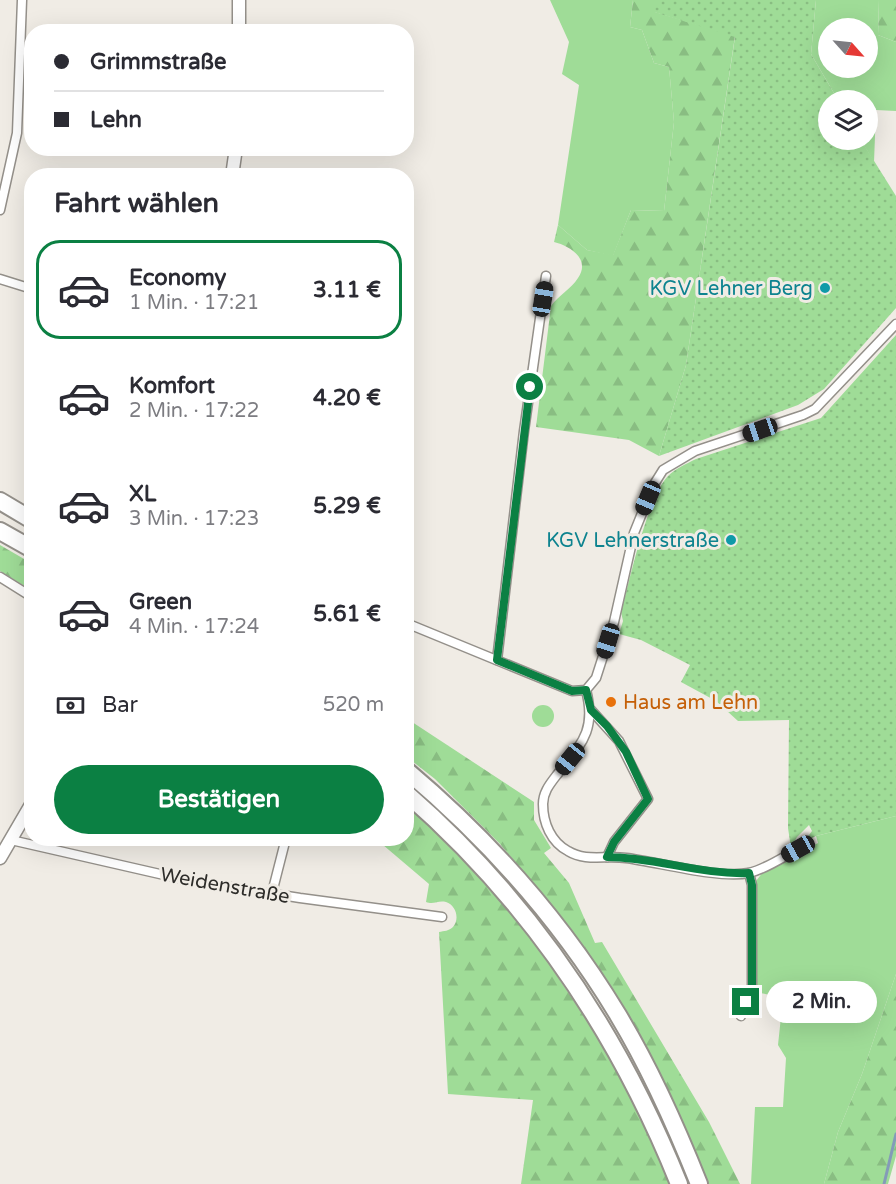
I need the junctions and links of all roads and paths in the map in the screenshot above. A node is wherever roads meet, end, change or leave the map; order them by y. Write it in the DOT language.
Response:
graph roads {
  1 [pos="22,0"];
  2 [pos="239,0"];
  3 [pos="238,24"];
  4 [pos="0,210"];
  5 [pos="546,276"];
  6 [pos="0,279"];
  7 [pos="24,286"];
  8 [pos="896,324"];
  9 [pos="0,501"];
  10 [pos="24,515"];
  11 [pos="0,531"];
  12 [pos="24,544"];
  13 [pos="0,577"];
  14 [pos="24,592"];
  15 [pos="414,626"];
  16 [pos="497,660"];
  17 [pos="586,690"];
  18 [pos="591,710"];
  19 [pos="414,777"];
  20 [pos="414,801"];
  21 [pos="24,818"];
  22 [pos="11,840"];
  23 [pos="24,843"];
  24 [pos="37,846"];
  25 [pos="284,846"];
  26 [pos="798,849"];
  27 [pos="607,857"];
  28 [pos="0,858"];
  29 [pos="749,873"];
  30 [pos="272,893"];
  31 [pos="442,917"];
  32 [pos="741,1016"];
  33 [pos="679,1184"];
  34 [pos="699,1184"];
  1 -- 4 [label="street"];
  2 -- 3 [label="main road"];
  5 -- 16 [label="street"];
  6 -- 7 [label="street"];
  8 -- 17 [label="street"];
  9 -- 10 [label="highway"];
  11 -- 12 [label="highway"];
  13 -- 14 [label="street"];
  15 -- 16 [label="street"];
  16 -- 17 [label="street"];
  17 -- 18 [label="street"];
  18 -- 27 [label="street"];
  18 -- 27 [label="street"];
  19 -- 34 [label="highway"];
  20 -- 33 [label="highway"];
  21 -- 22 [label="main road"];
  22 -- 23 [label="street, Weidenstraße"];
  22 -- 28 [label="main road"];
  24 -- 30 [label="street, Weidenstraße"];
  25 -- 30 [label="street"];
  26 -- 29 [label="street"];
  27 -- 29 [label="street"];
  29 -- 32 [label="street"];
  30 -- 31 [label="street, Weidenstraße"];
}
